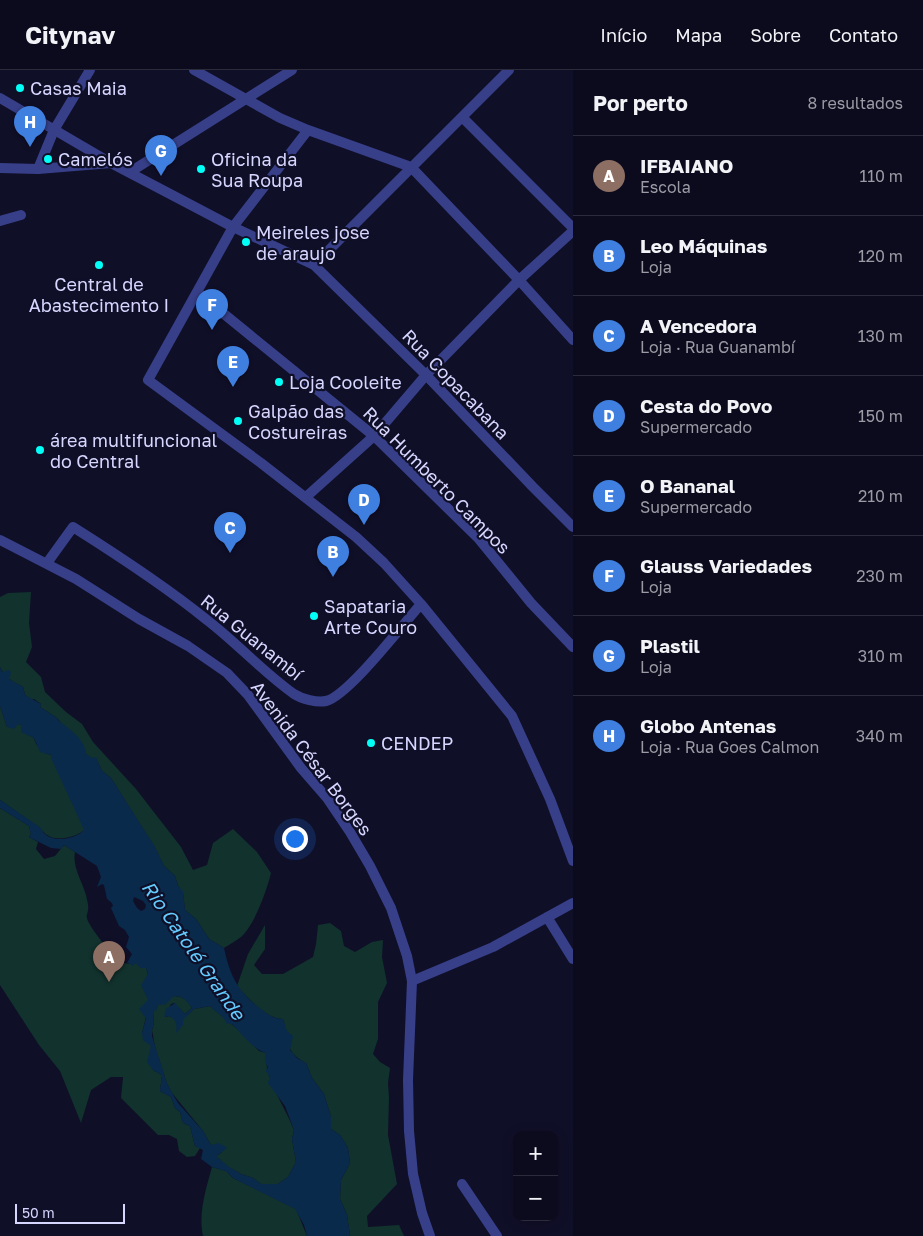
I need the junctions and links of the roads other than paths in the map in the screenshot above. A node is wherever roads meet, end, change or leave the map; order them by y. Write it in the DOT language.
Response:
graph roads {
  1 [pos="90,70"];
  2 [pos="194,70"];
  3 [pos="292,70"];
  4 [pos="509,70"];
  5 [pos="0,98"];
  6 [pos="245,98"];
  7 [pos="462,117"];
  8 [pos="54,130"];
  9 [pos="308,130"];
  10 [pos="111,163"];
  11 [pos="0,168"];
  12 [pos="411,168"];
  13 [pos="38,170"];
  14 [pos="130,172"];
  15 [pos="22,215"];
  16 [pos="0,221"];
  17 [pos="232,227"];
  18 [pos="573,230"];
  19 [pos="314,265"];
  20 [pos="519,280"];
  21 [pos="197,292"];
  22 [pos="573,340"];
  23 [pos="426,375"];
  24 [pos="374,436"];
  25 [pos="306,498"];
  26 [pos="573,527"];
  27 [pos="0,540"];
  28 [pos="47,563"];
  29 [pos="421,604"];
  30 [pos="573,647"];
  31 [pos="573,861"];
  32 [pos="573,903"];
  33 [pos="547,917"];
  34 [pos="573,960"];
  35 [pos="412,981"];
  36 [pos="462,1184"];
  37 [pos="430,1236"];
  38 [pos="497,1236"];
  1 -- 8 [label="street"];
  2 -- 6 [label="street"];
  3 -- 6 [label="street"];
  4 -- 7 [label="street"];
  5 -- 8 [label="street, Rua Copacabana"];
  6 -- 9 [label="street"];
  6 -- 14 [label="street"];
  7 -- 12 [label="street"];
  7 -- 18 [label="street"];
  8 -- 10 [label="street, Rua Copacabana"];
  8 -- 13 [label="street"];
  9 -- 12 [label="street"];
  9 -- 17 [label="street"];
  10 -- 13 [label="street"];
  10 -- 14 [label="street, Rua Copacabana"];
  11 -- 13 [label="street"];
  12 -- 19 [label="street"];
  12 -- 20 [label="street"];
  14 -- 17 [label="street, Rua Copacabana"];
  15 -- 16 [label="street"];
  17 -- 19 [label="street, Rua Copacabana"];
  17 -- 21 [label="street"];
  18 -- 20 [label="street"];
  19 -- 23 [label="street, Rua Copacabana"];
  20 -- 22 [label="street"];
  20 -- 23 [label="street"];
  21 -- 24 [label="street, Rua Humberto Campos"];
  21 -- 25 [label="street"];
  23 -- 24 [label="street"];
  23 -- 26 [label="street, Rua Copacabana"];
  24 -- 25 [label="street"];
  24 -- 30 [label="street, Rua Humberto Campos"];
  25 -- 29 [label="street"];
  27 -- 28 [label="street, Avenida César Borges"];
  28 -- 29 [label="street, Rua Guanambí"];
  28 -- 35 [label="street, Avenida César Borges"];
  29 -- 31 [label="street"];
  32 -- 33 [label="street"];
  33 -- 34 [label="street"];
  33 -- 35 [label="street"];
  35 -- 37 [label="street, Avenida César Borges"];
  36 -- 38 [label="street"];
}
